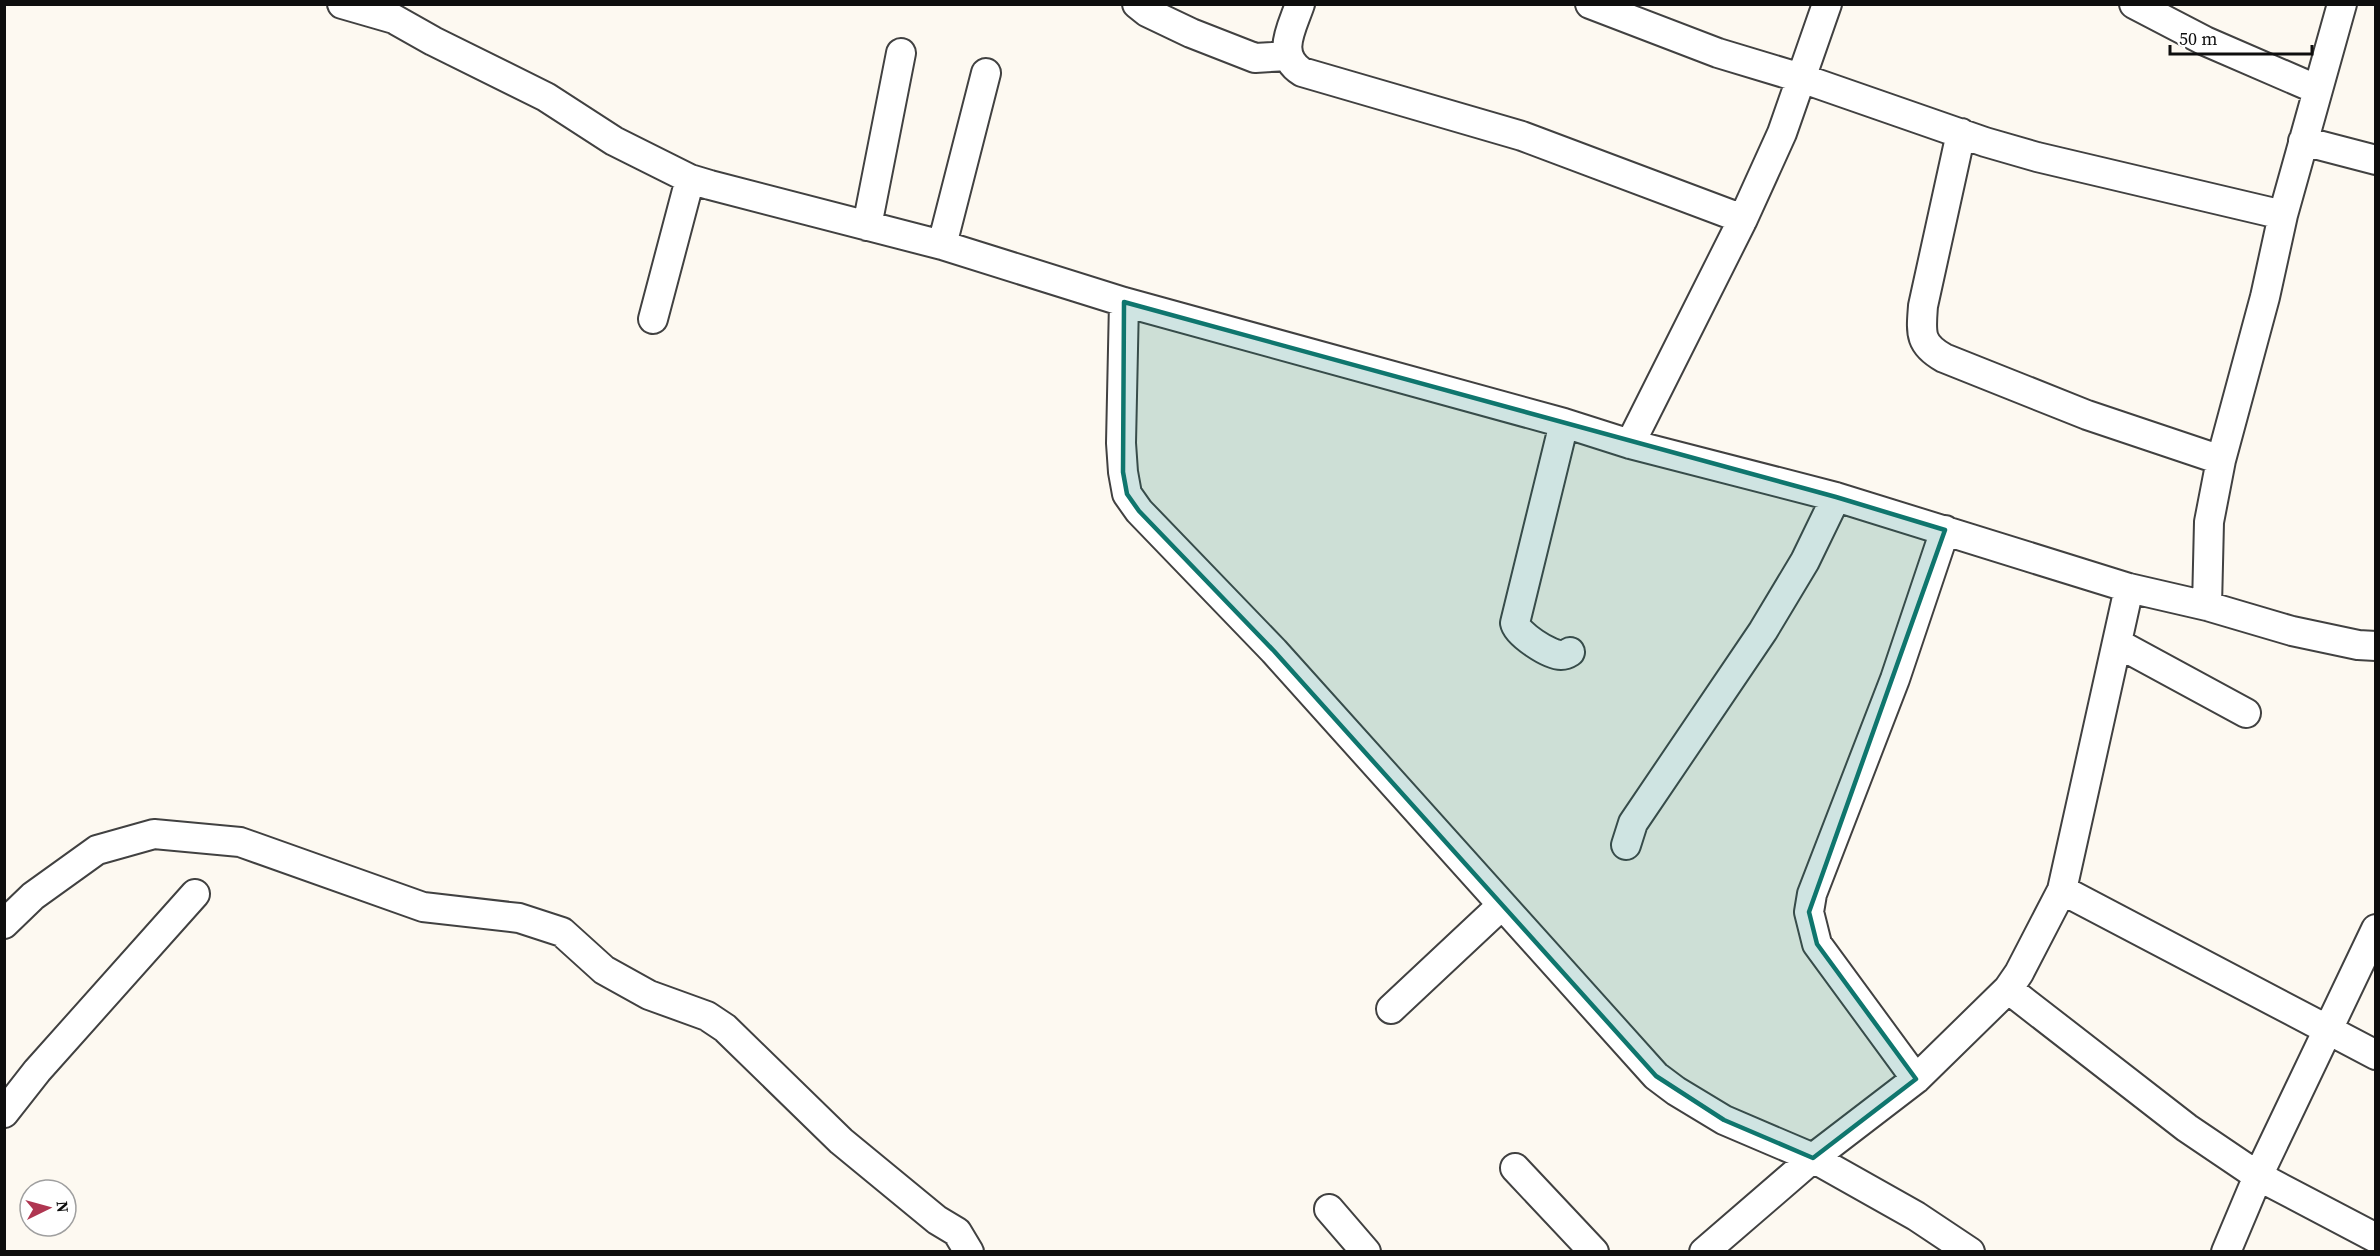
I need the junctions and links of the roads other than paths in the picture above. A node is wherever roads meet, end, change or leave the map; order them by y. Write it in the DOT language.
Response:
graph roads {
  1 [pos="342,4"];
  2 [pos="1137,4"];
  3 [pos="1300,4"];
  4 [pos="1590,4"];
  5 [pos="1827,4"];
  6 [pos="2134,4"];
  7 [pos="2342,4"];
  8 [pos="901,53"];
  9 [pos="1288,56"];
  10 [pos="987,73"];
  11 [pos="1802,78"];
  12 [pos="2316,89"];
  13 [pos="1961,132"];
  14 [pos="2303,141"];
  15 [pos="2376,160"];
  16 [pos="690,179"];
  17 [pos="2283,215"];
  18 [pos="1743,219"];
  19 [pos="867,226"];
  20 [pos="942,245"];
  21 [pos="1124,302"];
  22 [pos="653,319"];
  23 [pos="1564,423"];
  24 [pos="1630,444"];
  25 [pos="2221,460"];
  26 [pos="1836,497"];
  27 [pos="1945,530"];
  28 [pos="2129,588"];
  29 [pos="2207,606"];
  30 [pos="2117,643"];
  31 [pos="2376,646"];
  32 [pos="1570,652"];
  33 [pos="2247,713"];
  34 [pos="1626,845"];
  35 [pos="2062,890"];
  36 [pos="195,894"];
  37 [pos="1502,906"];
  38 [pos="4,924"];
  39 [pos="2376,929"];
  40 [pos="2008,989"];
  41 [pos="1391,1010"];
  42 [pos="2327,1029"];
  43 [pos="2376,1055"];
  44 [pos="1916,1080"];
  45 [pos="4,1113"];
  46 [pos="1813,1158"];
  47 [pos="1515,1168"];
  48 [pos="2258,1176"];
  49 [pos="1329,1209"];
  50 [pos="2376,1238"];
  51 [pos="969,1251"];
  52 [pos="1366,1251"];
  53 [pos="1594,1251"];
  54 [pos="1704,1251"];
  55 [pos="1970,1251"];
  56 [pos="2226,1251"];
  1 -- 16 [label="street"];
  2 -- 9 [label="street"];
  3 -- 9 [label="street"];
  4 -- 11 [label="street"];
  5 -- 11 [label="street"];
  6 -- 12 [label="street"];
  7 -- 12 [label="street"];
  8 -- 19 [label="street"];
  9 -- 18 [label="street"];
  10 -- 20 [label="street"];
  11 -- 13 [label="street"];
  11 -- 18 [label="street"];
  12 -- 14 [label="street"];
  13 -- 17 [label="street"];
  13 -- 25 [label="street"];
  14 -- 15 [label="street"];
  14 -- 17 [label="street"];
  16 -- 19 [label="street"];
  16 -- 22 [label="street"];
  17 -- 25 [label="street"];
  18 -- 24 [label="street"];
  19 -- 20 [label="street"];
  20 -- 21 [label="street"];
  21 -- 23 [label="street"];
  21 -- 37 [label="street"];
  23 -- 24 [label="street"];
  23 -- 32 [label="street"];
  24 -- 26 [label="street"];
  25 -- 29 [label="street"];
  26 -- 27 [label="street"];
  26 -- 34 [label="street"];
  27 -- 28 [label="street"];
  27 -- 44 [label="street"];
  28 -- 29 [label="street"];
  28 -- 30 [label="street"];
  29 -- 31 [label="street"];
  30 -- 33 [label="street"];
  30 -- 35 [label="street"];
  35 -- 40 [label="street"];
  35 -- 42 [label="street"];
  36 -- 45 [label="street"];
  37 -- 41 [label="street"];
  37 -- 46 [label="street"];
  38 -- 51 [label="street"];
  39 -- 42 [label="street"];
  40 -- 44 [label="street"];
  40 -- 48 [label="street"];
  42 -- 43 [label="street"];
  42 -- 48 [label="street"];
  44 -- 46 [label="street"];
  46 -- 54 [label="street"];
  46 -- 55 [label="street"];
  47 -- 53 [label="street"];
  48 -- 50 [label="street"];
  48 -- 56 [label="street"];
  49 -- 52 [label="street"];
}
